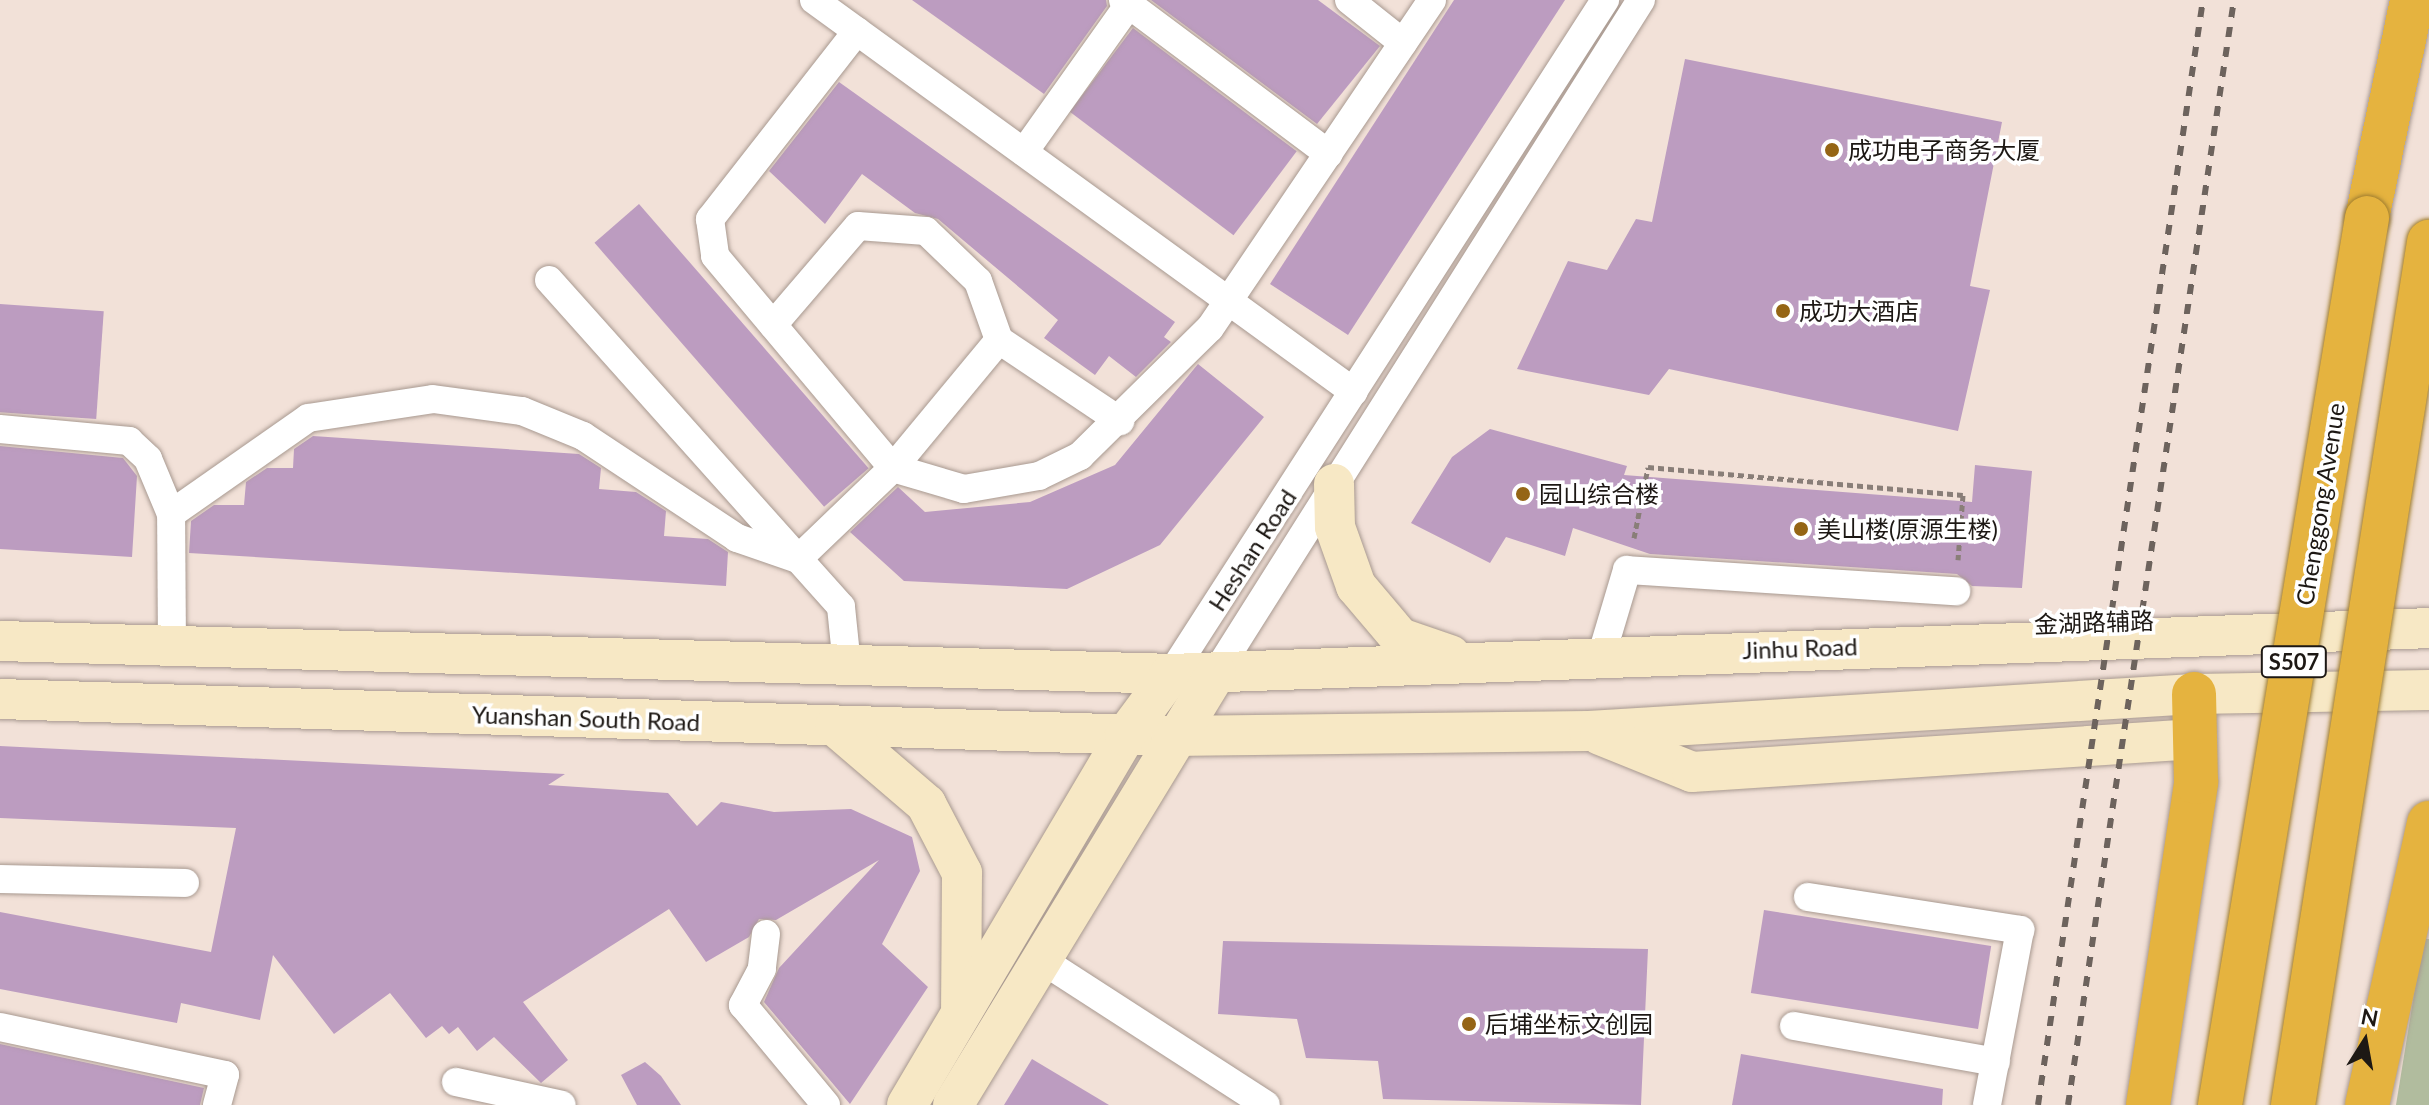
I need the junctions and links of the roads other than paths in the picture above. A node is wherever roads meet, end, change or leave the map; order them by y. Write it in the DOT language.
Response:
graph roads {
  1 [pos="814,0"];
  2 [pos="1349,0"];
  3 [pos="1432,0"];
  4 [pos="1605,0"];
  5 [pos="1641,0"];
  6 [pos="2412,0"];
  7 [pos="1128,1"];
  8 [pos="857,31"];
  9 [pos="1403,43"];
  10 [pos="1024,152"];
  11 [pos="1329,154"];
  12 [pos="2429,242"];
  13 [pos="549,280"];
  14 [pos="1231,303"];
  15 [pos="773,325"];
  16 [pos="999,340"];
  17 [pos="1354,392"];
  18 [pos="1120,421"];
  19 [pos="0,429"];
  20 [pos="893,468"];
  21 [pos="1334,484"];
  22 [pos="171,514"];
  23 [pos="798,559"];
  24 [pos="1956,591"];
  25 [pos="2429,613"];
  26 [pos="2429,628"];
  27 [pos="0,641"];
  28 [pos="172,646"];
  29 [pos="1761,650"];
  30 [pos="1601,657"];
  31 [pos="1473,662"];
  32 [pos="847,665"];
  33 [pos="1216,673"];
  34 [pos="1171,674"];
  35 [pos="2429,690"];
  36 [pos="2194,694"];
  37 [pos="0,699"];
  38 [pos="835,726"];
  39 [pos="1589,731"];
  40 [pos="1125,736"];
  41 [pos="1171,736"];
  42 [pos="2195,739"];
  43 [pos="2429,823"];
  44 [pos="0,879"];
  45 [pos="185,883"];
  46 [pos="1808,897"];
  47 [pos="766,934"];
  48 [pos="1039,958"];
  49 [pos="961,1014"];
  50 [pos="1794,1026"];
  51 [pos="0,1027"];
  52 [pos="1996,1062"];
  53 [pos="456,1082"];
  54 [pos="217,1105"];
  55 [pos="562,1105"];
  56 [pos="826,1105"];
  57 [pos="907,1105"];
  58 [pos="953,1105"];
  59 [pos="1266,1105"];
  60 [pos="1987,1105"];
  61 [pos="2148,1105"];
  62 [pos="2220,1105"];
  63 [pos="2293,1105"];
  64 [pos="2367,1105"];
  1 -- 8 [label="street"];
  2 -- 9 [label="street"];
  3 -- 9 [label="street"];
  4 -- 17 [label="street, Heshan Road"];
  5 -- 21 [label="street, Heshan Road"];
  6 -- 62 [label="highway, Chenggong Avenue / S507, bridge"];
  7 -- 10 [label="street"];
  7 -- 11 [label="street"];
  8 -- 10 [label="street"];
  8 -- 15 [label="street"];
  9 -- 11 [label="street"];
  10 -- 14 [label="street"];
  11 -- 14 [label="street"];
  12 -- 63 [label="highway, S507, bridge"];
  13 -- 23 [label="street"];
  14 -- 17 [label="street"];
  14 -- 18 [label="street"];
  15 -- 16 [label="street"];
  15 -- 20 [label="street"];
  16 -- 18 [label="street"];
  16 -- 20 [label="street"];
  17 -- 34 [label="street, Heshan Road"];
  18 -- 20 [label="street"];
  19 -- 22 [label="street"];
  20 -- 23 [label="street"];
  21 -- 31 [label="main road"];
  21 -- 33 [label="street, Heshan Road"];
  22 -- 23 [label="street"];
  22 -- 28 [label="street"];
  23 -- 32 [label="street"];
  24 -- 30 [label="street"];
  25 -- 29 [label="main road, 金湖路辅路"];
  26 -- 29 [label="main road, Jinhu Road"];
  27 -- 28 [label="main road"];
  28 -- 32 [label="main road"];
  29 -- 30 [label="main road, Jinhu Road"];
  30 -- 31 [label="main road, Jinhu Road"];
  31 -- 33 [label="main road, Jinhu Road"];
  32 -- 34 [label="main road"];
  33 -- 34 [label="main road, Jinhu Road"];
  33 -- 41 [label="main road, Heshan Road"];
  34 -- 40 [label="main road, Heshan Road"];
  35 -- 36 [label="main road"];
  36 -- 39 [label="main road"];
  36 -- 42 [label="highway"];
  37 -- 38 [label="main road, Yuanshan South Road"];
  38 -- 40 [label="main road, Yuanshan South Road"];
  38 -- 49 [label="main road"];
  39 -- 41 [label="main road"];
  39 -- 42 [label="main road"];
  40 -- 41 [label="main road, Yuanshan South Road"];
  40 -- 49 [label="main road, Heshan Road"];
  41 -- 48 [label="main road, Heshan Road"];
  42 -- 61 [label="highway"];
  43 -- 64 [label="highway"];
  44 -- 45 [label="street"];
  46 -- 52 [label="street"];
  47 -- 56 [label="street"];
  48 -- 58 [label="main road, Heshan Road"];
  48 -- 59 [label="street"];
  49 -- 57 [label="main road, Heshan Road"];
  50 -- 52 [label="street"];
  51 -- 54 [label="street"];
  52 -- 60 [label="street"];
  53 -- 55 [label="street"];
}
